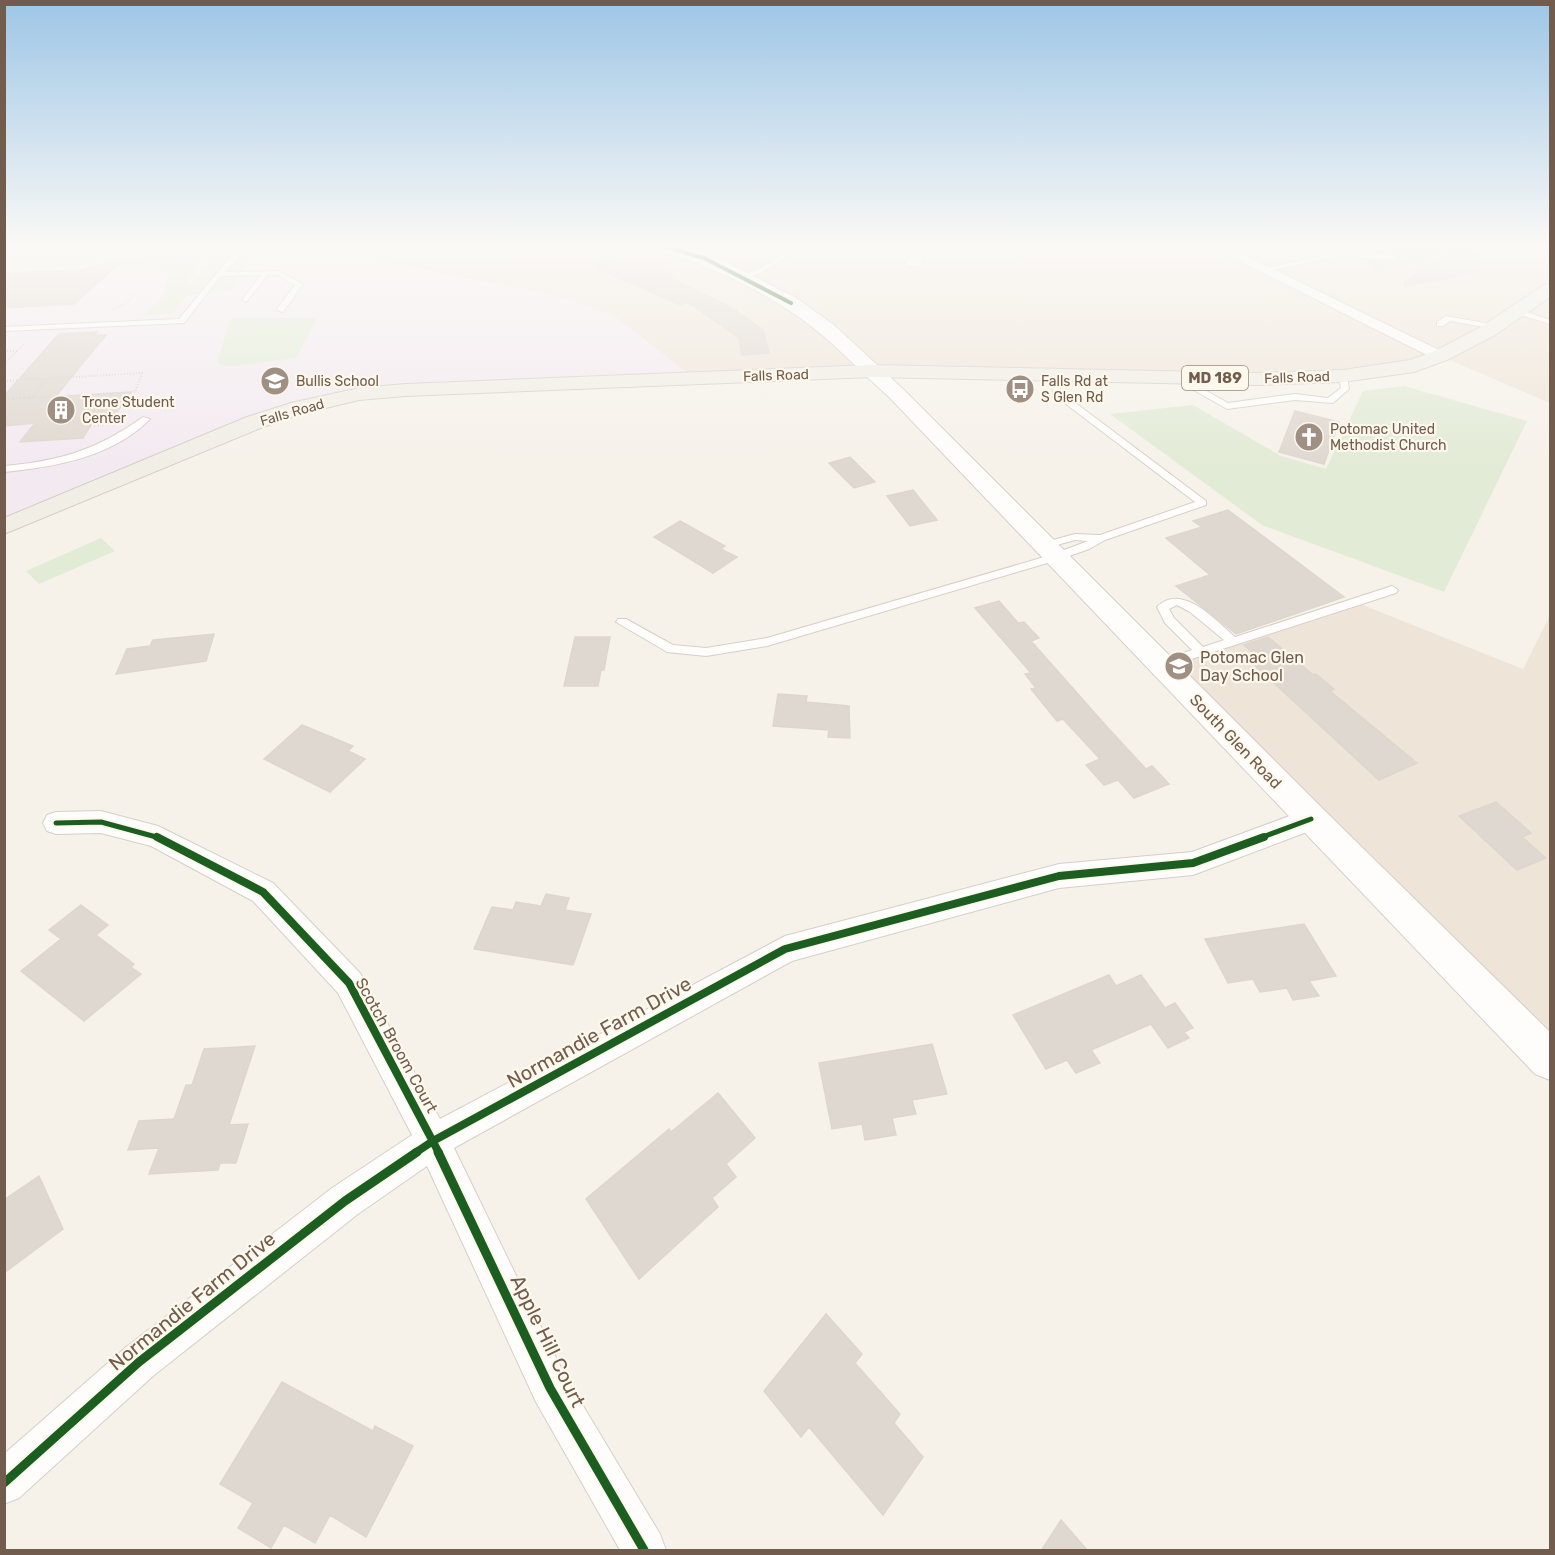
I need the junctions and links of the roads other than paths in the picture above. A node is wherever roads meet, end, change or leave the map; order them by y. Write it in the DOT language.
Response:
graph roads {
  1 [pos="182,320"];
  2 [pos="814,320"];
  3 [pos="1365,320"];
  4 [pos="1447,320"];
  5 [pos="1453,320"];
  6 [pos="1505,320"];
  7 [pos="1460,322"];
  8 [pos="1440,324"];
  9 [pos="4,329"];
  10 [pos="1487,331"];
  11 [pos="1440,356"];
  12 [pos="872,371"];
  13 [pos="1052,375"];
  14 [pos="1343,376"];
  15 [pos="1175,377"];
  16 [pos="146,419"];
  17 [pos="4,469"];
  18 [pos="4,527"];
  19 [pos="1053,553"];
  20 [pos="1392,590"];
  21 [pos="622,621"];
  22 [pos="1233,641"];
  23 [pos="1201,652"];
  24 [pos="1162,664"];
  25 [pos="1311,819"];
  26 [pos="56,823"];
  27 [pos="1551,1060"];
  28 [pos="433,1141"];
  29 [pos="4,1483"];
  30 [pos="644,1551"];
  1 -- 9 [label="lane"];
  2 -- 12 [label="main road, South Glen Road"];
  3 -- 11 [label="street"];
  4 -- 8 [label="lane"];
  5 -- 7 [label="lane"];
  6 -- 10 [label="main road, Falls Road / MD 189"];
  7 -- 10 [label="lane"];
  7 -- 10 [label="lane"];
  10 -- 11 [label="main road, Falls Road / MD 189"];
  11 -- 14 [label="main road, Falls Road / MD 189"];
  12 -- 13 [label="main road, Falls Road / MD 189"];
  12 -- 18 [label="main road, Falls Road / MD 189"];
  12 -- 19 [label="main road, South Glen Road"];
  13 -- 15 [label="main road, Falls Road / MD 189"];
  13 -- 19 [label="lane"];
  14 -- 15 [label="main road, Falls Road / MD 189"];
  14 -- 15 [label="lane"];
  16 -- 17 [label="lane"];
  19 -- 21 [label="lane"];
  19 -- 24 [label="main road, South Glen Road"];
  20 -- 22 [label="lane"];
  22 -- 23 [label="lane"];
  22 -- 23 [label="lane"];
  23 -- 24 [label="lane"];
  24 -- 25 [label="main road, South Glen Road"];
  25 -- 27 [label="main road, South Glen Road"];
  25 -- 28 [label="street, Normandie Farm Drive"];
  26 -- 28 [label="street, Scotch Broom Court"];
  28 -- 29 [label="street, Normandie Farm Drive"];
  28 -- 30 [label="street, Apple Hill Court"];
}
